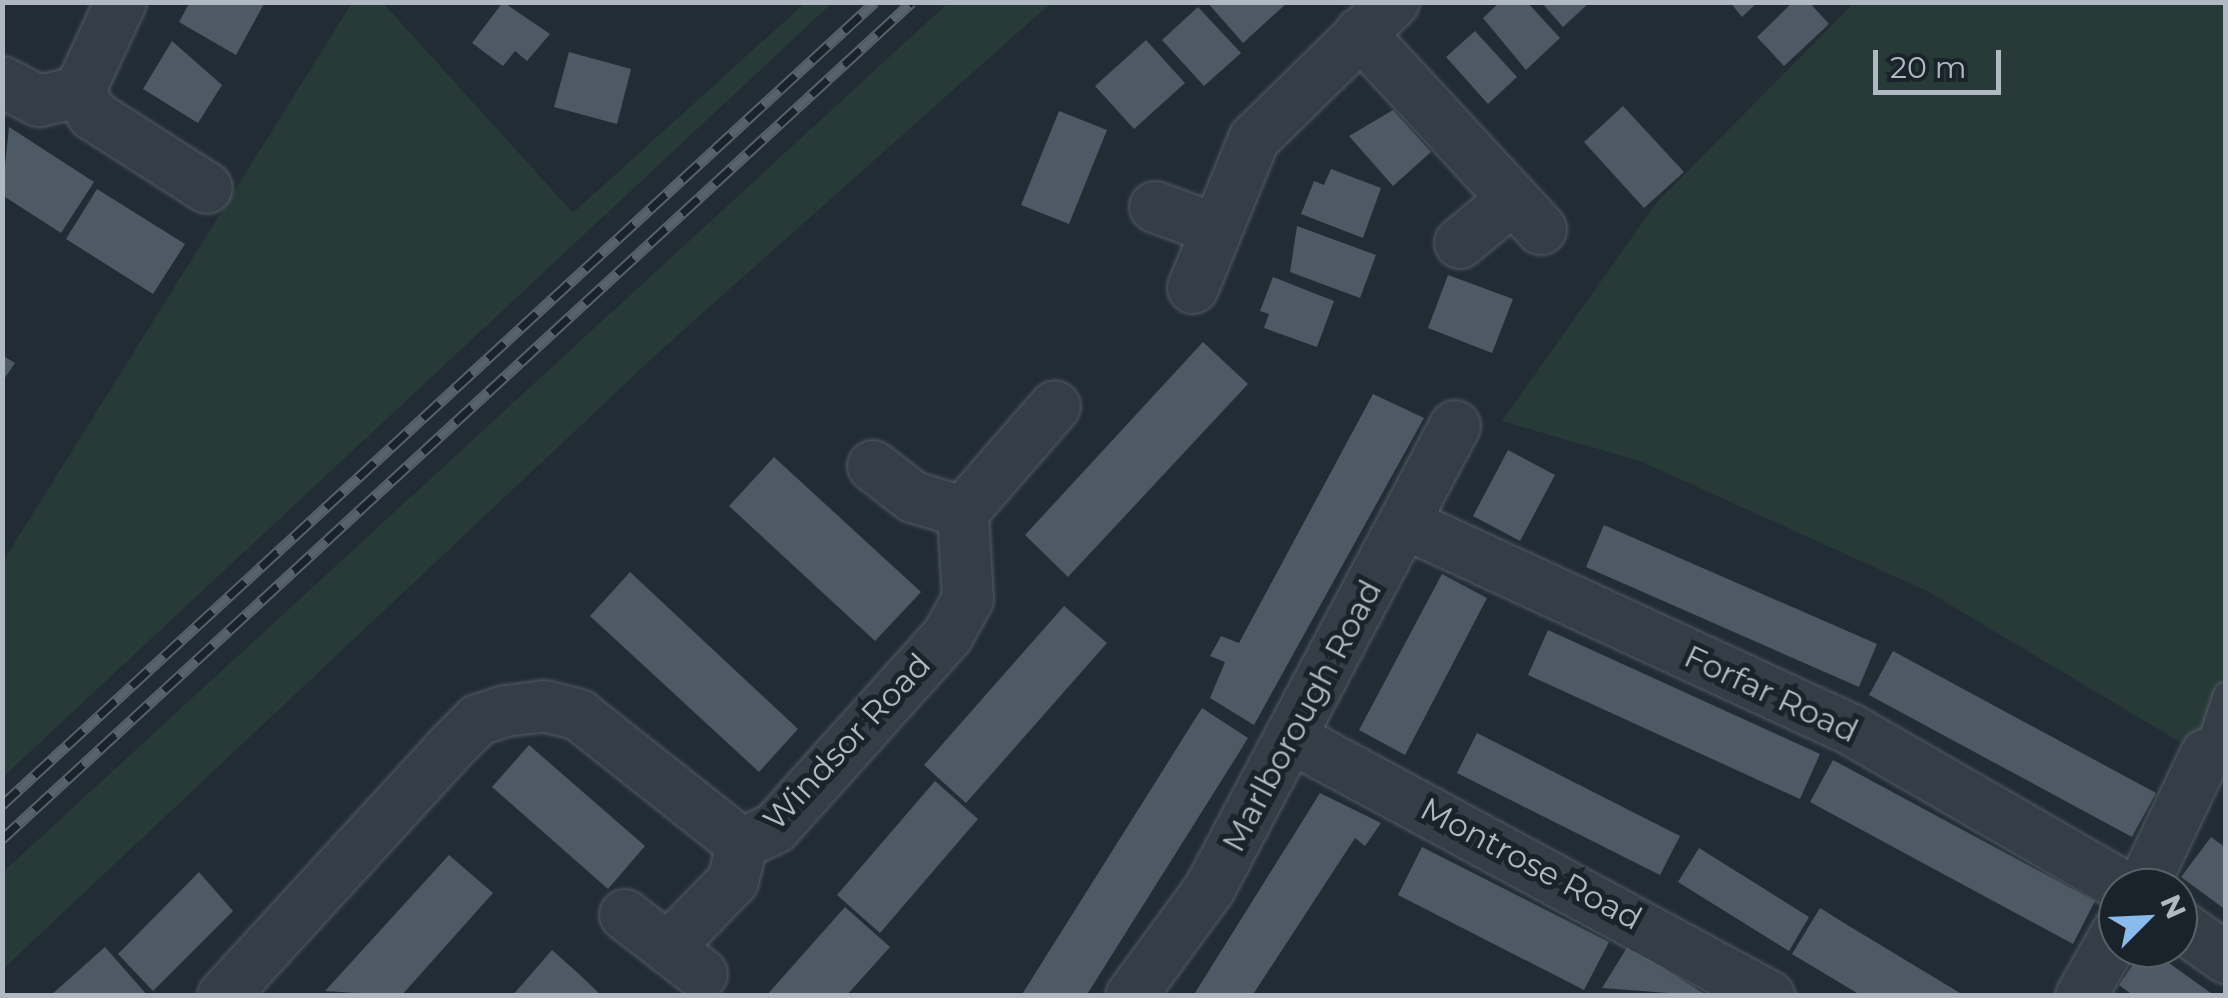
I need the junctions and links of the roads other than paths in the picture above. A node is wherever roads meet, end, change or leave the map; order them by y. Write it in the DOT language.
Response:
graph roads {
  1 [pos="121,2"];
  2 [pos="1377,18"];
  3 [pos="2,82"];
  4 [pos="79,92"];
  5 [pos="207,188"];
  6 [pos="1155,207"];
  7 [pos="1212,228"];
  8 [pos="1460,243"];
  9 [pos="1193,288"];
  10 [pos="1054,406"];
  11 [pos="1455,426"];
  12 [pos="874,466"];
  13 [pos="963,512"];
  14 [pos="1404,523"];
  15 [pos="2226,694"];
  16 [pos="1290,738"];
  17 [pos="2206,754"];
  18 [pos="742,844"];
  19 [pos="2152,868"];
  20 [pos="2098,872"];
  21 [pos="625,915"];
  22 [pos="2198,938"];
  23 [pos="2226,958"];
  24 [pos="2098,965"];
  25 [pos="223,996"];
  26 [pos="1132,996"];
  27 [pos="1769,996"];
  28 [pos="2080,996"];
  1 -- 4 [label="street"];
  2 -- 7 [label="street"];
  2 -- 8 [label="street"];
  3 -- 4 [label="street"];
  4 -- 5 [label="street"];
  6 -- 7 [label="street"];
  7 -- 9 [label="street"];
  10 -- 13 [label="street"];
  11 -- 14 [label="street, Marlborough Road"];
  12 -- 13 [label="street"];
  13 -- 18 [label="street, Windsor Road"];
  14 -- 16 [label="street, Marlborough Road"];
  14 -- 20 [label="street, Forfar Road"];
  15 -- 17 [label="lane"];
  16 -- 26 [label="street, Marlborough Road"];
  16 -- 27 [label="street, Montrose Road"];
  17 -- 19 [label="street"];
  18 -- 21 [label="street"];
  18 -- 25 [label="street, Windsor Road"];
  22 -- 23 [label="street"];
  24 -- 28 [label="street"];
}
